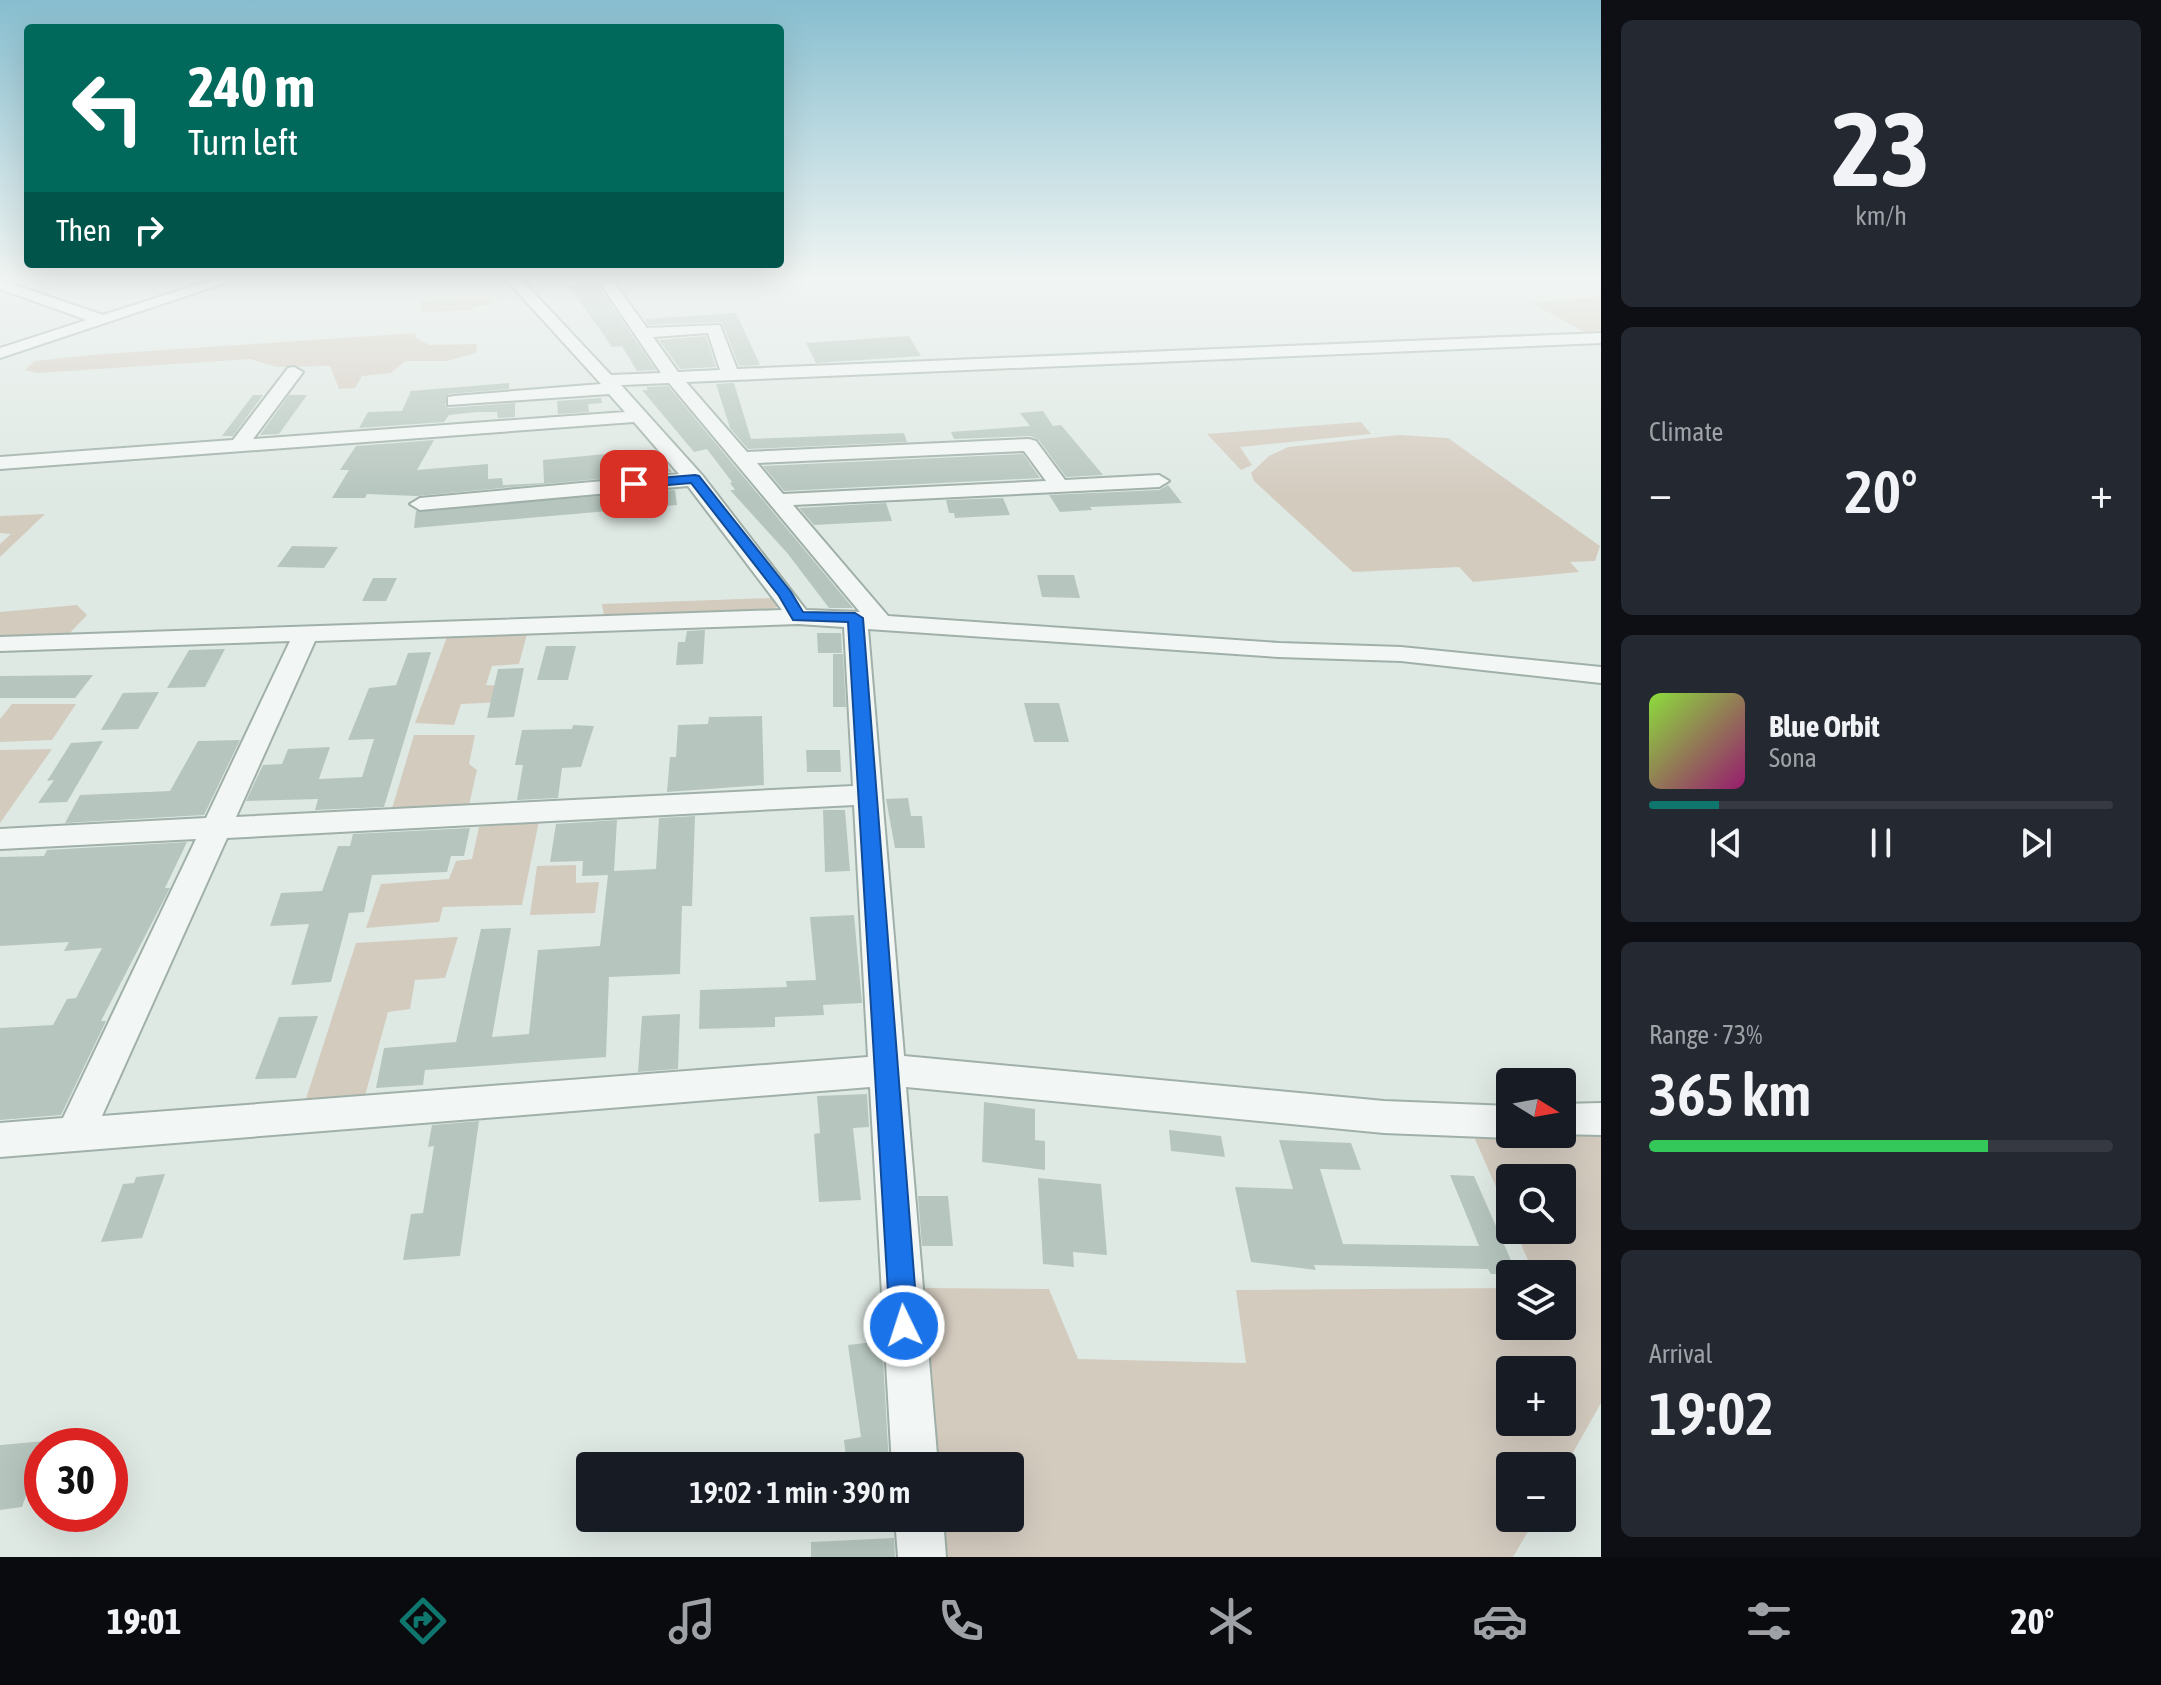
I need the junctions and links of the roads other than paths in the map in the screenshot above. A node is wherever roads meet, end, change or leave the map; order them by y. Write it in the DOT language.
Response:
graph roads {
  1 [pos="579,350"];
  2 [pos="652,350"];
  3 [pos="722,350"];
  4 [pos="1311,350"];
  5 [pos="294,372"];
  6 [pos="730,373"];
  7 [pos="673,377"];
  8 [pos="611,384"];
  9 [pos="454,401"];
  10 [pos="641,416"];
  11 [pos="238,446"];
  12 [pos="744,458"];
  13 [pos="0,463"];
  14 [pos="695,479"];
  15 [pos="1159,481"];
  16 [pos="1060,486"];
  17 [pos="778,500"];
  18 [pos="420,504"];
  19 [pos="798,617"];
  20 [pos="867,619"];
  21 [pos="307,632"];
  22 [pos="0,644"];
  23 [pos="1601,675"];
  24 [pos="868,795"];
  25 [pos="214,829"];
  26 [pos="0,839"];
  27 [pos="889,1070"];
  28 [pos="1601,1119"];
  29 [pos="1576,1120"];
  30 [pos="1496,1121"];
  31 [pos="75,1133"];
  32 [pos="0,1140"];
  33 [pos="914,1452"];
  34 [pos="920,1532"];
  35 [pos="922,1557"];
  1 -- 8 [label="street"];
  2 -- 7 [label="street"];
  3 -- 6 [label="street"];
  4 -- 6 [label="street"];
  5 -- 11 [label="street"];
  6 -- 7 [label="street"];
  7 -- 8 [label="street"];
  7 -- 12 [label="street"];
  8 -- 9 [label="street"];
  8 -- 10 [label="street"];
  10 -- 11 [label="street"];
  10 -- 14 [label="street"];
  11 -- 13 [label="street"];
  12 -- 16 [label="street"];
  12 -- 17 [label="street"];
  14 -- 18 [label="street"];
  14 -- 19 [label="street"];
  15 -- 16 [label="street"];
  16 -- 17 [label="street"];
  17 -- 20 [label="street"];
  19 -- 20 [label="street"];
  19 -- 21 [label="street"];
  20 -- 23 [label="street"];
  20 -- 24 [label="street"];
  21 -- 22 [label="street"];
  21 -- 25 [label="street"];
  24 -- 25 [label="street"];
  24 -- 27 [label="street"];
  25 -- 26 [label="street"];
  25 -- 31 [label="street"];
  27 -- 30 [label="street"];
  27 -- 31 [label="street"];
  27 -- 33 [label="street"];
  28 -- 29 [label="street"];
  31 -- 32 [label="street"];
  34 -- 35 [label="street"];
}
